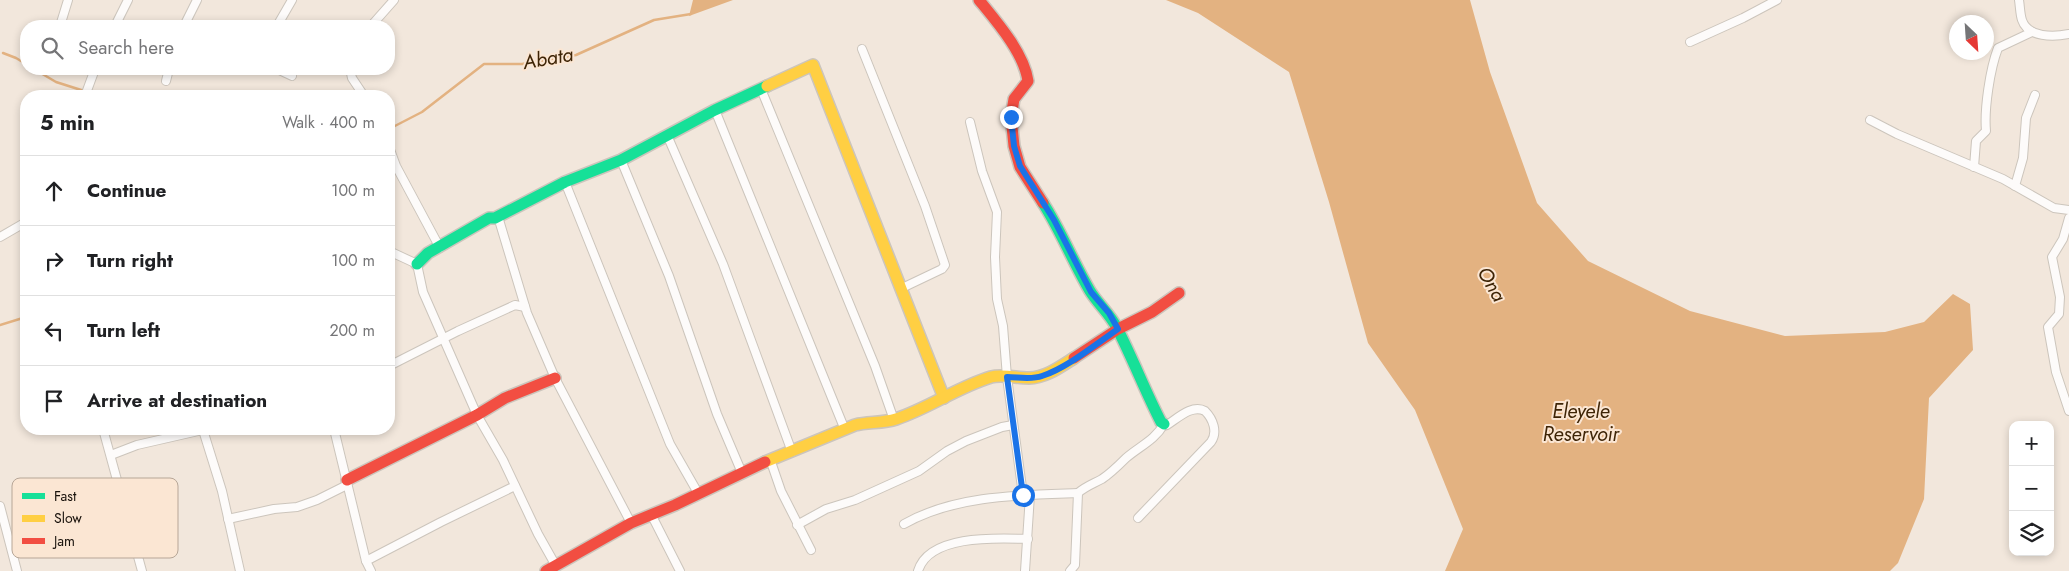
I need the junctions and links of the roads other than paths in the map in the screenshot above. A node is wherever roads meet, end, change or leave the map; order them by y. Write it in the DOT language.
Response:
graph roads {
  1 [pos="68,0"];
  2 [pos="128,0"];
  3 [pos="197,0"];
  4 [pos="292,0"];
  5 [pos="394,0"];
  6 [pos="979,0"];
  7 [pos="1777,0"];
  8 [pos="2019,0"];
  9 [pos="62,20"];
  10 [pos="118,20"];
  11 [pos="187,20"];
  12 [pos="280,20"];
  13 [pos="377,20"];
  14 [pos="2032,32"];
  15 [pos="2069,34"];
  16 [pos="1690,42"];
  17 [pos="862,49"];
  18 [pos="93,75"];
  19 [pos="168,75"];
  20 [pos="351,75"];
  21 [pos="166,81"];
  22 [pos="761,89"];
  23 [pos="88,90"];
  24 [pos="360,90"];
  25 [pos="2035,95"];
  26 [pos="715,110"];
  27 [pos="1870,120"];
  28 [pos="970,122"];
  29 [pos="667,135"];
  30 [pos="620,160"];
  31 [pos="395,162"];
  32 [pos="1974,167"];
  33 [pos="565,182"];
  34 [pos="2015,186"];
  35 [pos="2069,210"];
  36 [pos="495,218"];
  37 [pos="2069,218"];
  38 [pos="20,225"];
  39 [pos="0,237"];
  40 [pos="440,248"];
  41 [pos="395,254"];
  42 [pos="416,264"];
  43 [pos="900,288"];
  44 [pos="1179,293"];
  45 [pos="525,307"];
  46 [pos="1118,329"];
  47 [pos="443,339"];
  48 [pos="395,363"];
  49 [pos="1007,377"];
  50 [pos="555,378"];
  51 [pos="944,398"];
  52 [pos="2069,411"];
  53 [pos="477,415"];
  54 [pos="894,420"];
  55 [pos="1164,424"];
  56 [pos="1013,425"];
  57 [pos="845,430"];
  58 [pos="105,435"];
  59 [pos="180,435"];
  60 [pos="207,435"];
  61 [pos="335,435"];
  62 [pos="792,452"];
  63 [pos="110,455"];
  64 [pos="770,459"];
  65 [pos="742,473"];
  66 [pos="116,478"];
  67 [pos="347,482"];
  68 [pos="515,486"];
  69 [pos="698,493"];
  70 [pos="1078,493"];
  71 [pos="1026,495"];
  72 [pos="0,506"];
  73 [pos="652,516"];
  74 [pos="1138,518"];
  75 [pos="228,519"];
  76 [pos="631,523"];
  77 [pos="904,524"];
  78 [pos="797,525"];
  79 [pos="1028,539"];
  80 [pos="0,544"];
  81 [pos="9,545"];
  82 [pos="811,550"];
  83 [pos="12,555"];
  84 [pos="13,558"];
  85 [pos="138,558"];
  86 [pos="366,561"];
  87 [pos="551,568"];
  88 [pos="17,571"];
  89 [pos="142,571"];
  90 [pos="240,571"];
  91 [pos="371,571"];
  92 [pos="680,571"];
  93 [pos="918,571"];
  94 [pos="1025,571"];
  95 [pos="1070,571"];
  1 -- 9 [label="street"];
  2 -- 10 [label="street"];
  3 -- 11 [label="street"];
  4 -- 12 [label="street"];
  5 -- 13 [label="street"];
  6 -- 46 [label="street"];
  7 -- 16 [label="street"];
  8 -- 14 [label="street"];
  14 -- 15 [label="street"];
  14 -- 32 [label="street"];
  17 -- 43 [label="street"];
  18 -- 23 [label="street"];
  19 -- 21 [label="street"];
  20 -- 24 [label="street"];
  22 -- 26 [label="street"];
  22 -- 43 [label="street"];
  22 -- 54 [label="street"];
  25 -- 34 [label="street"];
  26 -- 29 [label="street"];
  26 -- 57 [label="street"];
  27 -- 32 [label="street"];
  28 -- 49 [label="street"];
  29 -- 30 [label="street"];
  29 -- 62 [label="street"];
  30 -- 33 [label="street"];
  30 -- 65 [label="street"];
  31 -- 40 [label="street"];
  32 -- 34 [label="street"];
  33 -- 36 [label="street"];
  33 -- 69 [label="street"];
  34 -- 35 [label="street"];
  36 -- 40 [label="street"];
  36 -- 45 [label="street"];
  37 -- 52 [label="street"];
  38 -- 39 [label="street"];
  40 -- 42 [label="street"];
  41 -- 42 [label="street"];
  42 -- 47 [label="street"];
  43 -- 51 [label="street"];
  44 -- 46 [label="street"];
  45 -- 47 [label="street"];
  45 -- 50 [label="street"];
  46 -- 49 [label="street"];
  46 -- 55 [label="street"];
  47 -- 48 [label="street"];
  47 -- 53 [label="street"];
  49 -- 51 [label="street"];
  49 -- 56 [label="street"];
  50 -- 53 [label="street"];
  50 -- 76 [label="street"];
  51 -- 54 [label="street"];
  53 -- 67 [label="street"];
  53 -- 68 [label="street"];
  54 -- 57 [label="street"];
  55 -- 70 [label="street"];
  55 -- 74 [label="street"];
  56 -- 71 [label="street"];
  56 -- 78 [label="street"];
  57 -- 62 [label="street"];
  58 -- 63 [label="street"];
  59 -- 63 [label="street"];
  60 -- 75 [label="street"];
  61 -- 67 [label="street"];
  62 -- 64 [label="street"];
  63 -- 66 [label="street"];
  64 -- 65 [label="street"];
  64 -- 78 [label="street"];
  65 -- 69 [label="street"];
  67 -- 75 [label="street"];
  67 -- 86 [label="street"];
  68 -- 86 [label="street"];
  68 -- 87 [label="street"];
  69 -- 73 [label="street"];
  70 -- 71 [label="street"];
  70 -- 95 [label="street"];
  71 -- 77 [label="street"];
  71 -- 79 [label="street"];
  72 -- 81 [label="street"];
  73 -- 76 [label="street"];
  73 -- 92 [label="street"];
  75 -- 90 [label="street"];
  76 -- 87 [label="street"];
  78 -- 82 [label="street"];
  79 -- 93 [label="street"];
  79 -- 94 [label="street"];
  80 -- 81 [label="street"];
  81 -- 83 [label="street"];
  84 -- 88 [label="street"];
  85 -- 89 [label="street"];
  86 -- 91 [label="street"];
}
